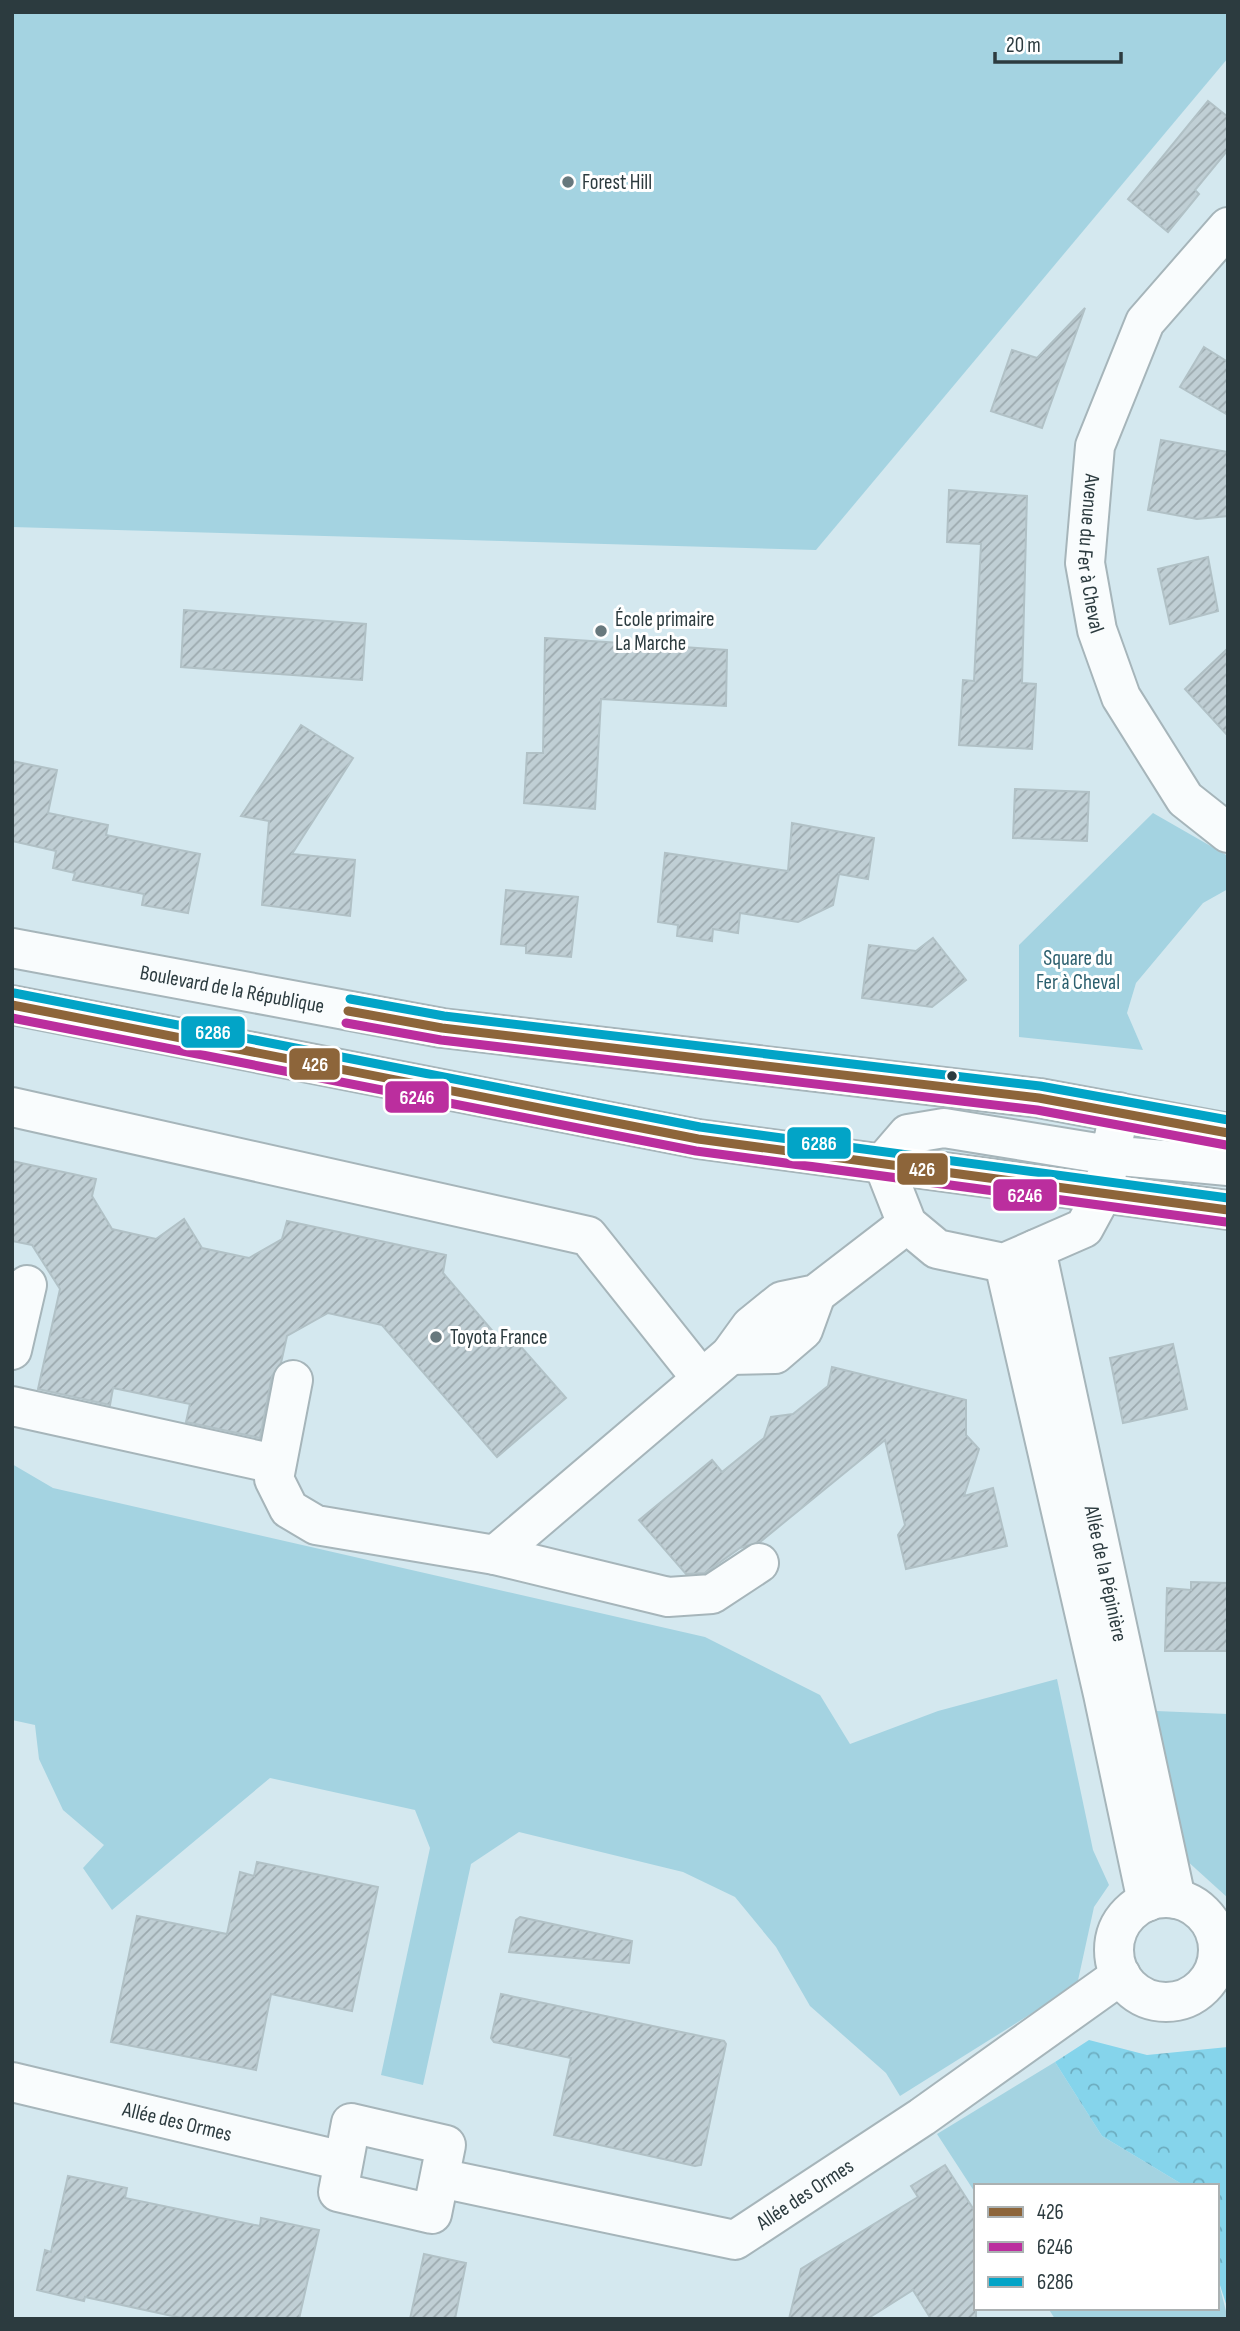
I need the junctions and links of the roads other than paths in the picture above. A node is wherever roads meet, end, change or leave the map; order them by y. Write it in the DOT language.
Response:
graph roads {
  1 [pos="1228,227"];
  2 [pos="1228,833"];
  3 [pos="12,948"];
  4 [pos="12,1005"];
  5 [pos="12,1107"];
  6 [pos="1119,1112"];
  7 [pos="1228,1133"];
  8 [pos="1109,1155"];
  9 [pos="883,1163"];
  10 [pos="1228,1166"];
  11 [pos="1104,1193"];
  12 [pos="1228,1210"];
  13 [pos="907,1224"];
  14 [pos="1020,1256"];
  15 [pos="27,1285"];
  16 [pos="12,1350"];
  17 [pos="716,1366"];
  18 [pos="293,1380"];
  19 [pos="12,1406"];
  20 [pos="275,1464"];
  21 [pos="495,1555"];
  22 [pos="759,1563"];
  23 [pos="1161,1900"];
  24 [pos="1222,1965"];
  25 [pos="1121,1975"];
  26 [pos="12,2082"];
  27 [pos="343,2161"];
  28 [pos="440,2178"];
  1 -- 2 [label="street, Avenue du Fer à Cheval"];
  3 -- 6 [label="street, Boulevard de la République"];
  4 -- 9 [label="street"];
  5 -- 17 [label="street"];
  6 -- 7 [label="street, Boulevard de la République"];
  6 -- 8 [label="street"];
  8 -- 9 [label="street"];
  8 -- 10 [label="street"];
  8 -- 11 [label="street"];
  9 -- 11 [label="street"];
  9 -- 13 [label="street"];
  11 -- 12 [label="street"];
  11 -- 14 [label="street"];
  13 -- 14 [label="street"];
  13 -- 17 [label="street"];
  14 -- 23 [label="street, Allée de la Pépinière"];
  15 -- 16 [label="street"];
  17 -- 21 [label="street"];
  18 -- 20 [label="street"];
  19 -- 20 [label="street"];
  20 -- 21 [label="street"];
  21 -- 22 [label="street"];
  23 -- 24 [label="street"];
  23 -- 25 [label="street"];
  24 -- 25 [label="street"];
  25 -- 28 [label="street, Allée des Ormes"];
  26 -- 27 [label="street, Allée des Ormes"];
  27 -- 28 [label="street"];
  27 -- 28 [label="street"];
}
